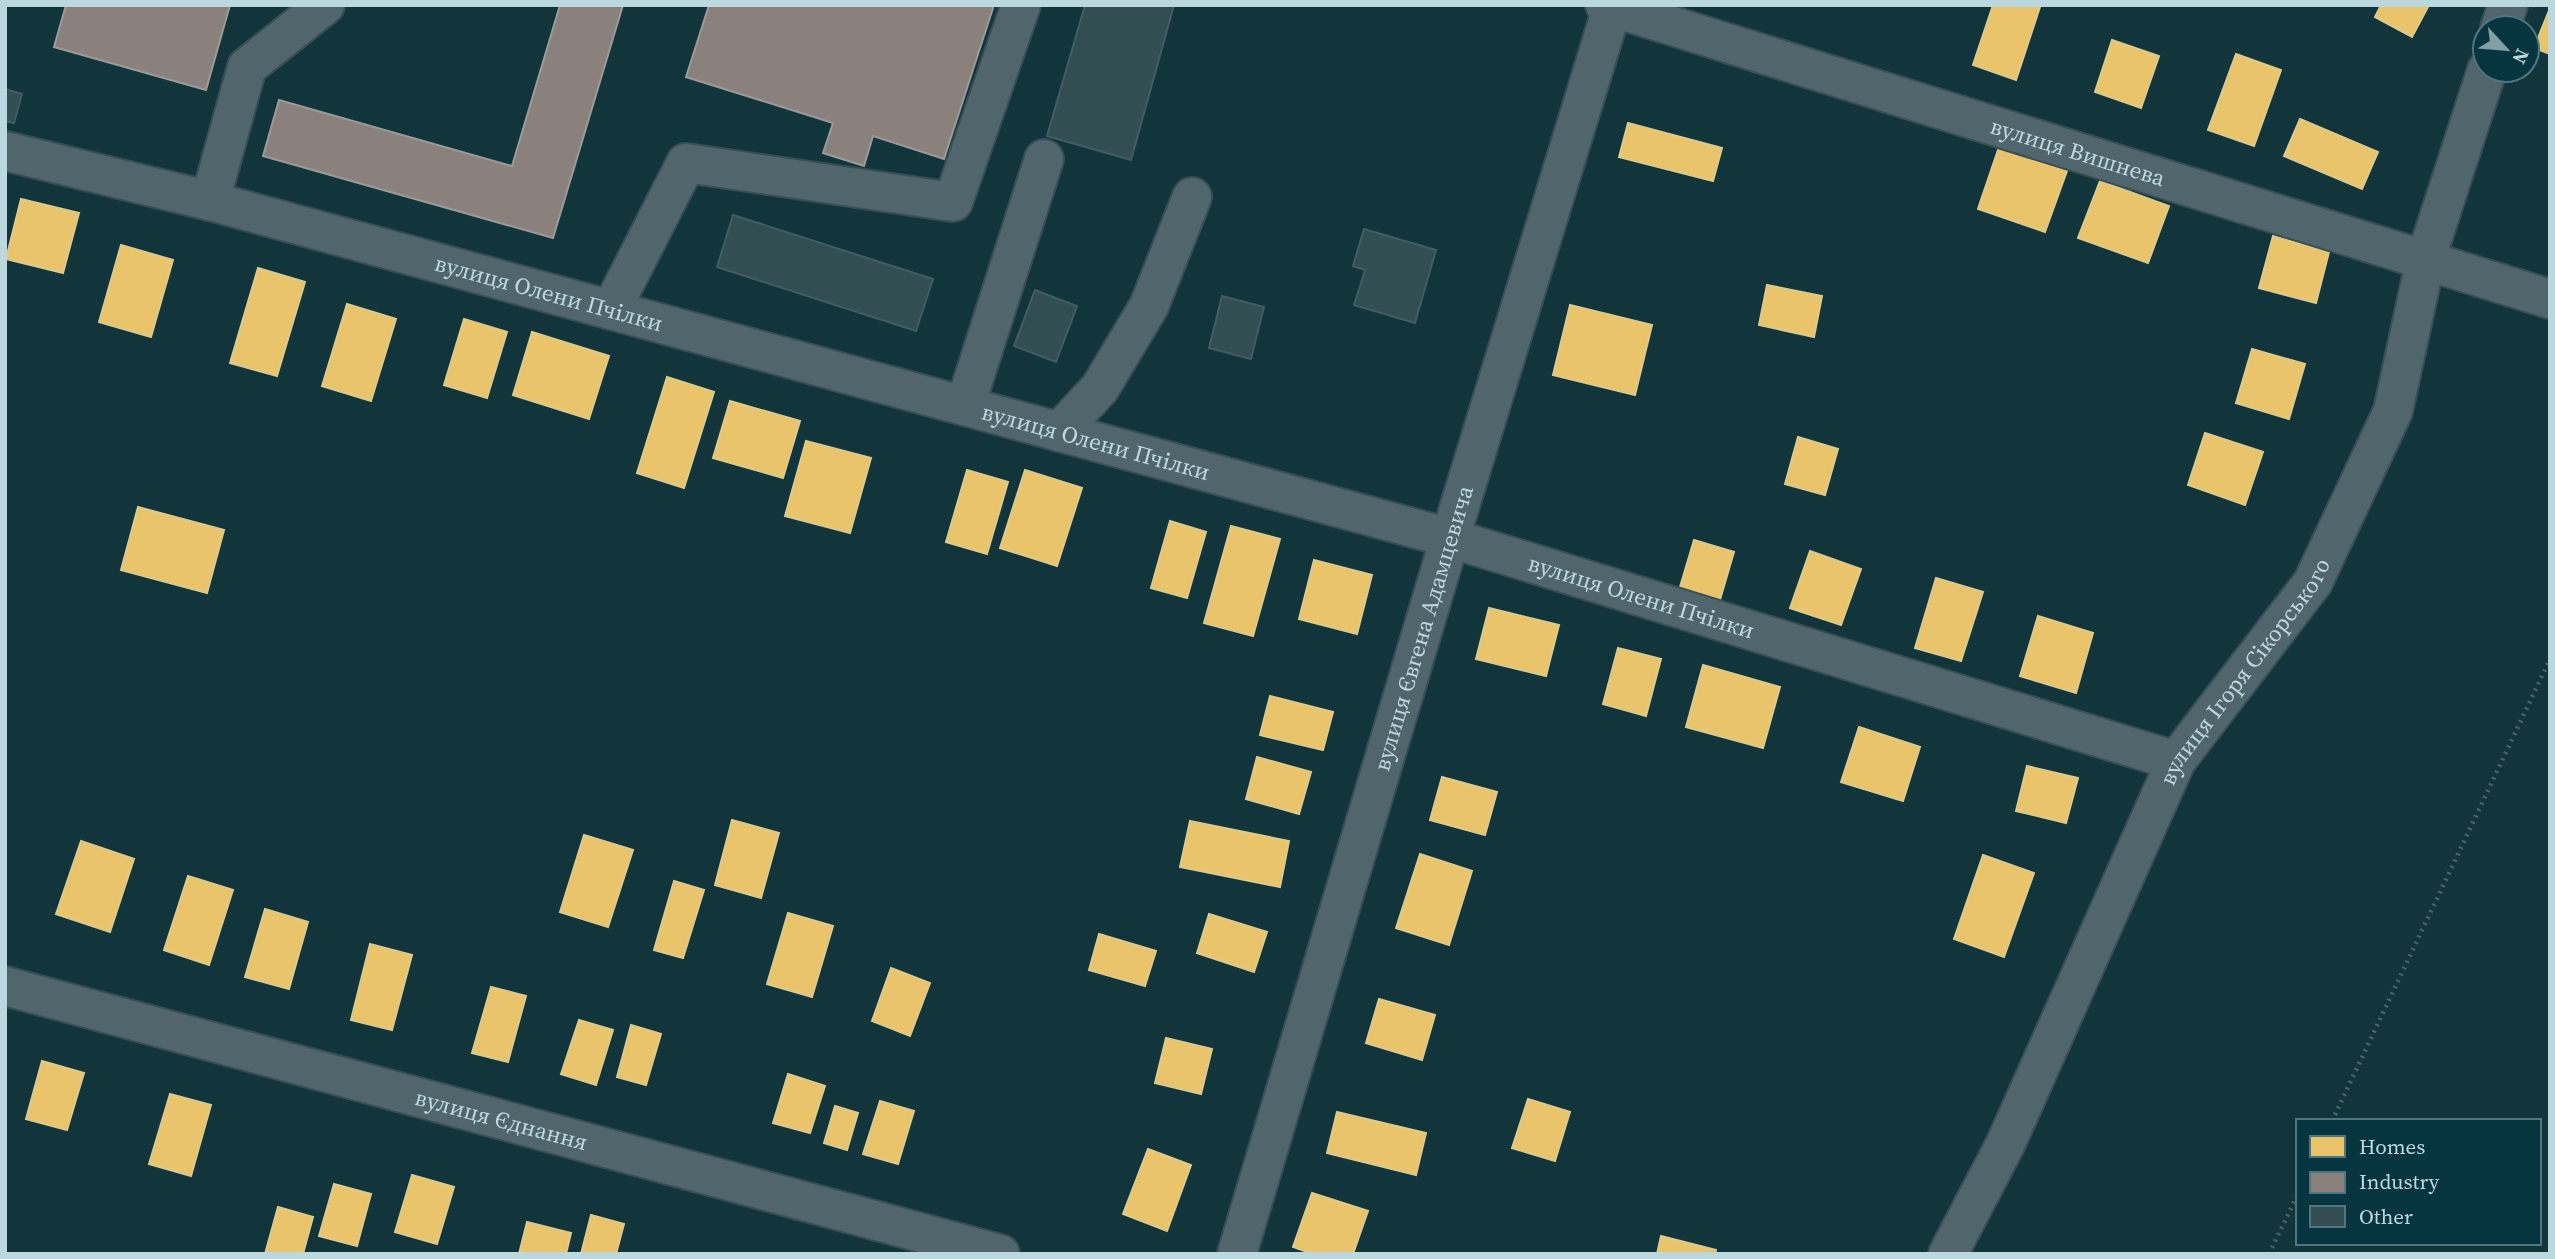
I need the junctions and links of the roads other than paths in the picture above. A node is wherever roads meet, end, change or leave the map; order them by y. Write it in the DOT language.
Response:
graph roads {
  1 [pos="325,5"];
  2 [pos="1021,5"];
  3 [pos="1610,6"];
  4 [pos="2482,84"];
  5 [pos="5,151"];
  6 [pos="1044,159"];
  7 [pos="1192,197"];
  8 [pos="210,201"];
  9 [pos="2426,258"];
  10 [pos="2550,299"];
  11 [pos="611,310"];
  12 [pos="965,406"];
  13 [pos="1059,432"];
  14 [pos="1450,538"];
  15 [pos="2176,761"];
  16 [pos="5,986"];
  17 [pos="1000,1254"];
  18 [pos="1237,1254"];
  19 [pos="1948,1254"];
  1 -- 8 [label="street"];
  2 -- 11 [label="street"];
  3 -- 9 [label="street, вулиця Вишнева"];
  3 -- 14 [label="street, вулиця Євгена Адамцевича"];
  4 -- 9 [label="street, вулиця Ігоря Сікорського"];
  5 -- 8 [label="street, вулиця Олени Пчілки"];
  6 -- 12 [label="street"];
  7 -- 13 [label="street"];
  8 -- 11 [label="street, вулиця Олени Пчілки"];
  9 -- 10 [label="street, вулиця Вишнева"];
  9 -- 15 [label="street, вулиця Ігоря Сікорського"];
  11 -- 12 [label="street, вулиця Олени Пчілки"];
  12 -- 13 [label="street, вулиця Олени Пчілки"];
  13 -- 14 [label="street, вулиця Олени Пчілки"];
  14 -- 15 [label="street, вулиця Олени Пчілки"];
  14 -- 18 [label="street, вулиця Євгена Адамцевича"];
  15 -- 19 [label="street, вулиця Ігоря Сікорського"];
  16 -- 17 [label="street, вулиця Єднання"];
}
